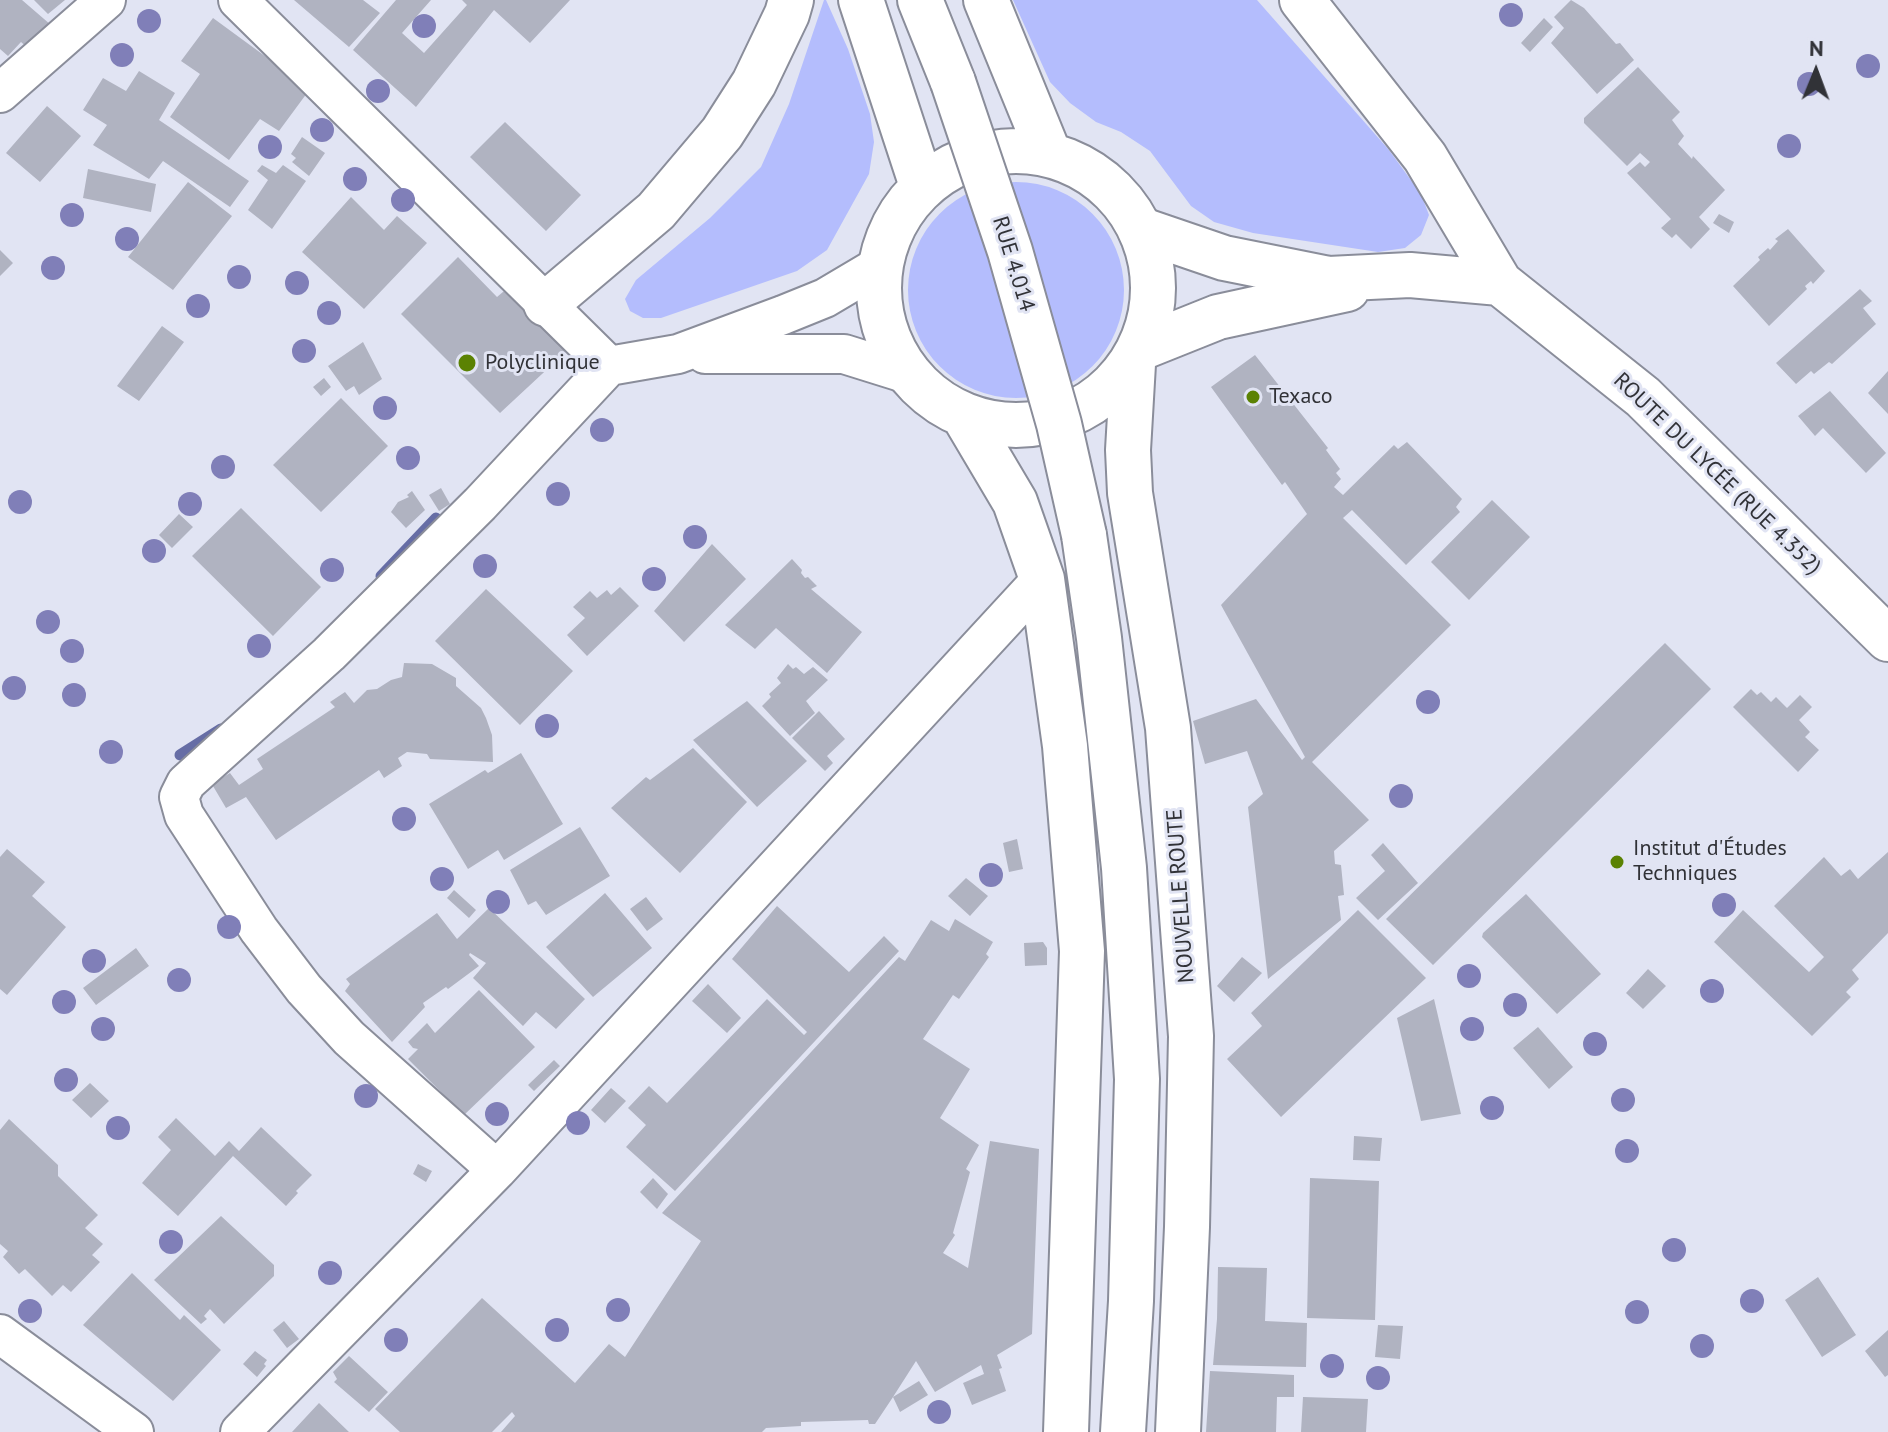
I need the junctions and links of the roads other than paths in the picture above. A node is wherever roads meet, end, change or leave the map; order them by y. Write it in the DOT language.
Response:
graph roads {
  1 [pos="106,0"];
  2 [pos="238,0"];
  3 [pos="791,0"];
  4 [pos="861,0"];
  5 [pos="920,0"];
  6 [pos="986,0"];
  7 [pos="1302,0"];
  8 [pos="0,93"];
  9 [pos="1049,154"];
  10 [pos="922,186"];
  11 [pos="1142,230"];
  12 [pos="879,266"];
  13 [pos="1410,275"];
  14 [pos="1500,283"];
  15 [pos="546,304"];
  16 [pos="678,354"];
  17 [pos="1138,356"];
  18 [pos="609,366"];
  19 [pos="908,374"];
  20 [pos="964,416"];
  21 [pos="1042,579"];
  22 [pos="1884,627"];
  23 [pos="497,1170"];
  24 [pos="0,1334"];
  25 [pos="134,1432"];
  26 [pos="240,1432"];
  27 [pos="1066,1432"];
  28 [pos="1123,1432"];
  29 [pos="1178,1432"];
  1 -- 8 [label="street"];
  2 -- 15 [label="street"];
  3 -- 15 [label="main road"];
  4 -- 10 [label="main road"];
  5 -- 28 [label="main road, RUE 4.014, bridge"];
  6 -- 9 [label="main road"];
  7 -- 14 [label="main road"];
  9 -- 10 [label="main road"];
  9 -- 11 [label="main road"];
  10 -- 12 [label="main road"];
  11 -- 13 [label="main road"];
  11 -- 17 [label="main road"];
  12 -- 16 [label="street"];
  12 -- 19 [label="main road"];
  13 -- 14 [label="main road"];
  13 -- 17 [label="main road"];
  14 -- 22 [label="main road, ROUTE DU LYCÉE (RUE 4.352)"];
  15 -- 18 [label="street"];
  16 -- 18 [label="street"];
  16 -- 19 [label="street"];
  17 -- 20 [label="main road"];
  17 -- 29 [label="main road, NOUVELLE ROUTE"];
  18 -- 23 [label="street"];
  19 -- 20 [label="main road"];
  20 -- 21 [label="main road"];
  21 -- 23 [label="street"];
  21 -- 27 [label="main road"];
  23 -- 26 [label="street"];
  24 -- 25 [label="street"];
}
